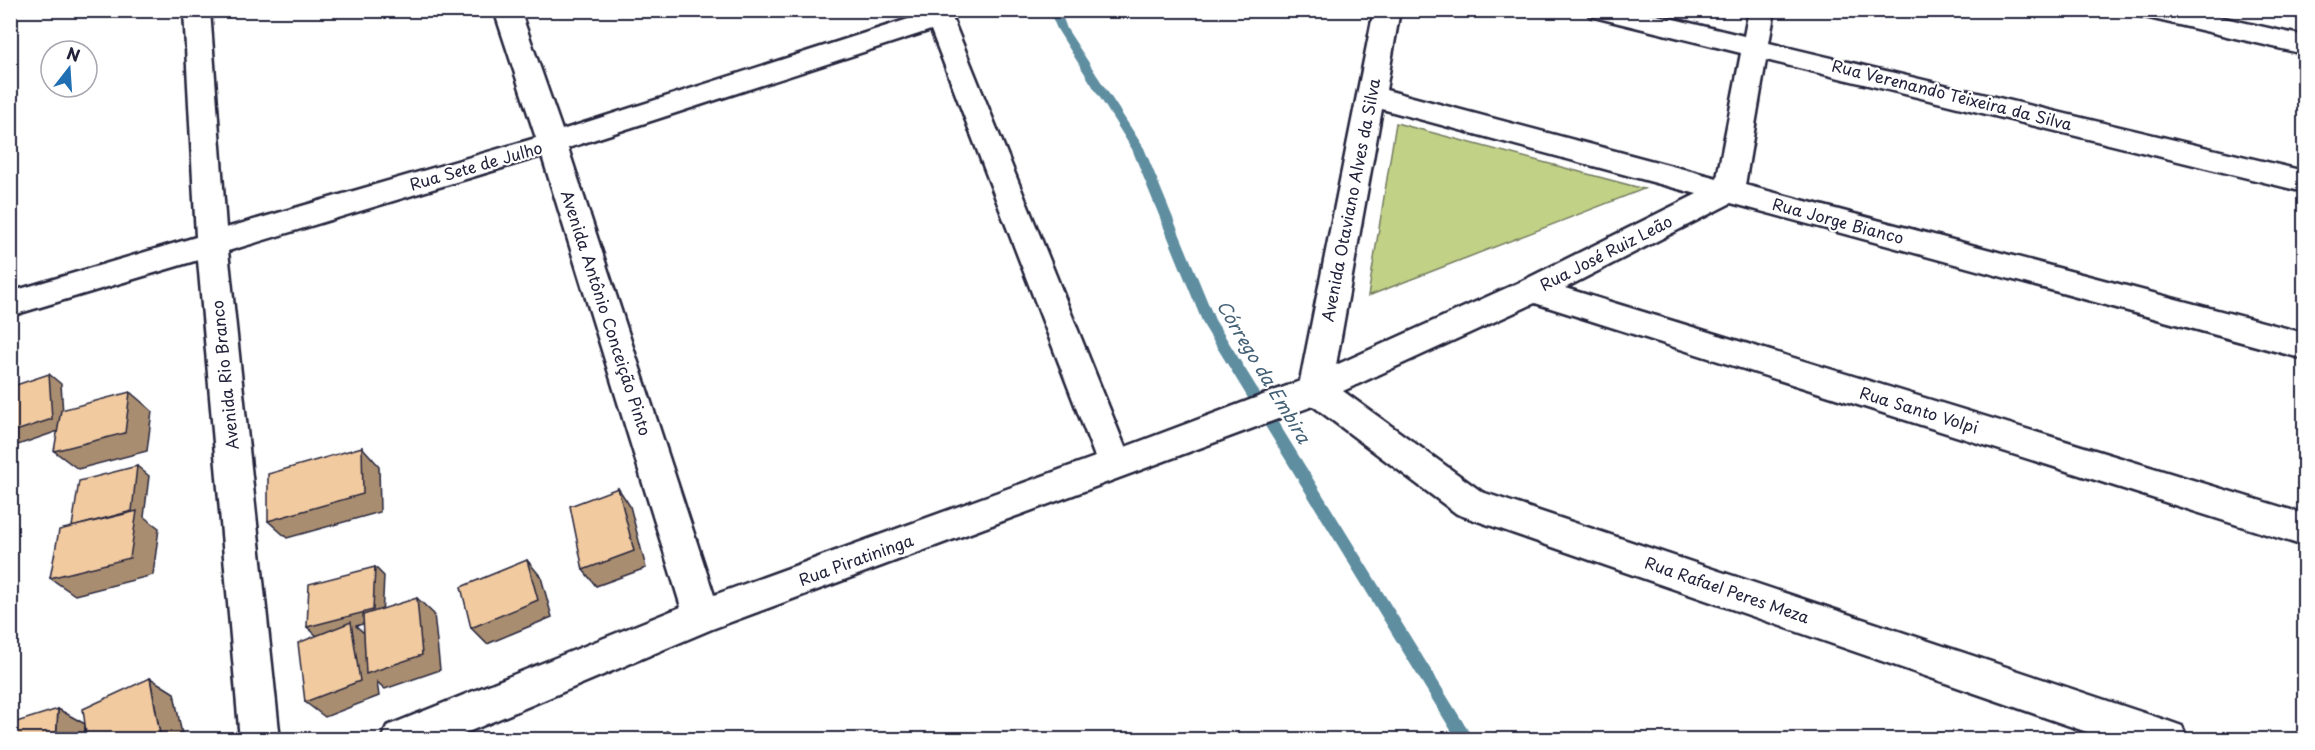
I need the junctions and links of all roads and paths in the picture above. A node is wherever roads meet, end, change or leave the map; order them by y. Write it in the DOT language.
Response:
graph roads {
  1 [pos="197,10"];
  2 [pos="507,10"];
  3 [pos="1387,10"];
  4 [pos="1599,10"];
  5 [pos="1762,10"];
  6 [pos="2149,10"];
  7 [pos="937,14"];
  8 [pos="2304,45"];
  9 [pos="1753,47"];
  10 [pos="1371,96"];
  11 [pos="552,143"];
  12 [pos="2304,182"];
  13 [pos="1729,191"];
  14 [pos="212,243"];
  15 [pos="1533,290"];
  16 [pos="10,304"];
  17 [pos="2304,346"];
  18 [pos="1299,396"];
  19 [pos="1115,464"];
  20 [pos="2304,530"];
  21 [pos="702,616"];
  22 [pos="260,740"];
  23 [pos="401,740"];
  24 [pos="2168,740"];
  1 -- 14 [label="street, Avenida Rio Branco"];
  2 -- 11 [label="street, Avenida Antônio Conceição Pinto"];
  3 -- 10 [label="street, Avenida Otaviano Alves da Silva"];
  4 -- 9 [label="street, Rua Verenando Teixeira da Silva"];
  5 -- 9 [label="street"];
  6 -- 8 [label="street"];
  7 -- 11 [label="street, Rua Sete de Julho"];
  7 -- 19 [label="street"];
  9 -- 12 [label="street, Rua Verenando Teixeira da Silva"];
  9 -- 13 [label="street"];
  10 -- 13 [label="street, Rua Jorge Bianco"];
  10 -- 18 [label="street, Avenida Otaviano Alves da Silva"];
  11 -- 14 [label="street, Rua Sete de Julho"];
  11 -- 21 [label="street, Avenida Antônio Conceição Pinto"];
  13 -- 15 [label="street, Rua José Ruiz Leão"];
  13 -- 17 [label="street, Rua Jorge Bianco"];
  14 -- 16 [label="street, Rua Sete de Julho"];
  14 -- 22 [label="street, Avenida Rio Branco"];
  15 -- 18 [label="street, Rua José Ruiz Leão"];
  15 -- 20 [label="street, Rua Santo Volpi"];
  18 -- 19 [label="street, Rua Piratininga"];
  18 -- 24 [label="street, Rua Rafael Peres Meza"];
  19 -- 21 [label="street, Rua Piratininga"];
  21 -- 23 [label="street, Rua Piratininga"];
}
